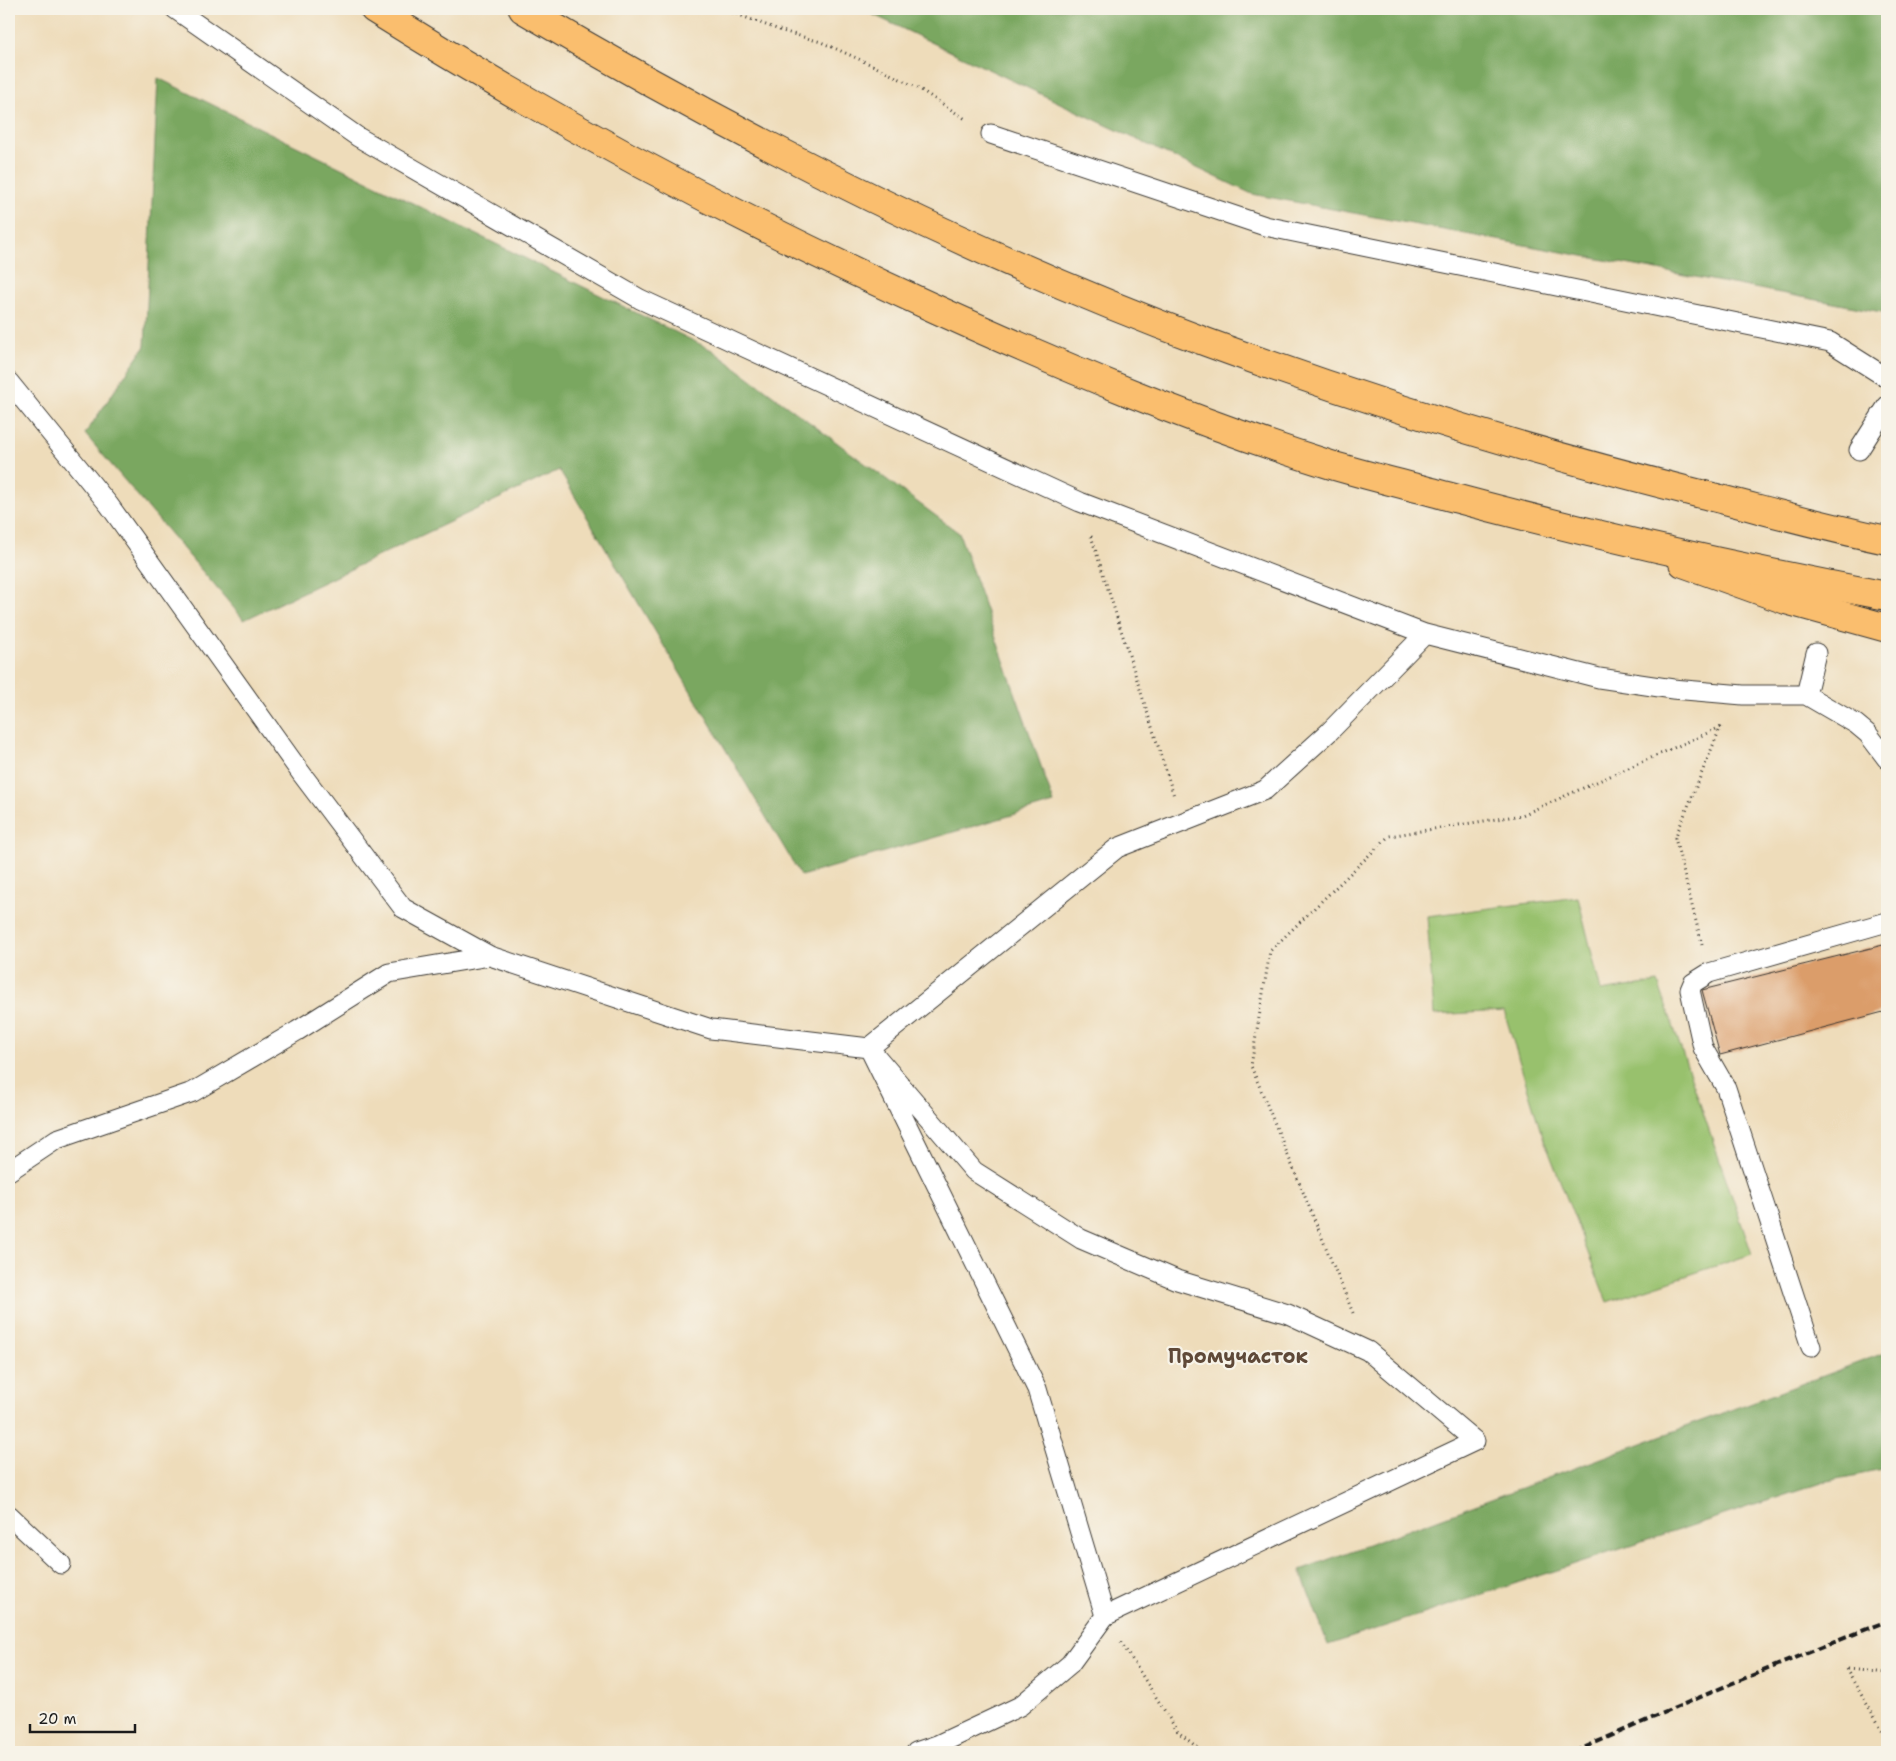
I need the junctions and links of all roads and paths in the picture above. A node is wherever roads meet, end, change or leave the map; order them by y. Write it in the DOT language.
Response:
graph roads {
  1 [pos="175,9"];
  2 [pos="374,9"];
  3 [pos="523,9"];
  4 [pos="723,9"];
  5 [pos="991,134"];
  6 [pos="1887,378"];
  7 [pos="9,382"];
  8 [pos="1887,406"];
  9 [pos="1859,450"];
  10 [pos="1080,502"];
  11 [pos="1887,540"];
  12 [pos="1620,541"];
  13 [pos="1887,596"];
  14 [pos="1887,628"];
  15 [pos="1425,634"];
  16 [pos="1816,653"];
  17 [pos="1806,695"];
  18 [pos="1887,759"];
  19 [pos="1182,821"];
  20 [pos="1887,922"];
  21 [pos="490,956"];
  22 [pos="1709,973"];
  23 [pos="869,1048"];
  24 [pos="9,1172"];
  25 [pos="1811,1347"];
  26 [pos="1368,1351"];
  27 [pos="9,1515"];
  28 [pos="61,1564"];
  29 [pos="1105,1616"];
  30 [pos="1887,1673"];
  31 [pos="1887,1738"];
  32 [pos="916,1752"];
  33 [pos="1203,1752"];
  1 -- 10 [label="lane"];
  2 -- 12 [label="main road"];
  3 -- 11 [label="main road"];
  4 -- 5 [label="path"];
  5 -- 6 [label="lane"];
  7 -- 21 [label="lane"];
  8 -- 9 [label="lane"];
  10 -- 15 [label="lane"];
  10 -- 19 [label="path"];
  12 -- 13 [label="main road"];
  12 -- 14 [label="main road"];
  15 -- 17 [label="lane"];
  15 -- 19 [label="lane"];
  16 -- 17 [label="lane"];
  17 -- 18 [label="lane"];
  19 -- 23 [label="lane"];
  20 -- 22 [label="lane"];
  21 -- 23 [label="lane"];
  21 -- 24 [label="lane"];
  22 -- 25 [label="lane"];
  22 -- 26 [label="path"];
  23 -- 26 [label="lane"];
  23 -- 29 [label="lane"];
  26 -- 29 [label="lane"];
  27 -- 28 [label="lane"];
  29 -- 32 [label="lane"];
  29 -- 33 [label="path"];
  30 -- 31 [label="path"];
}
